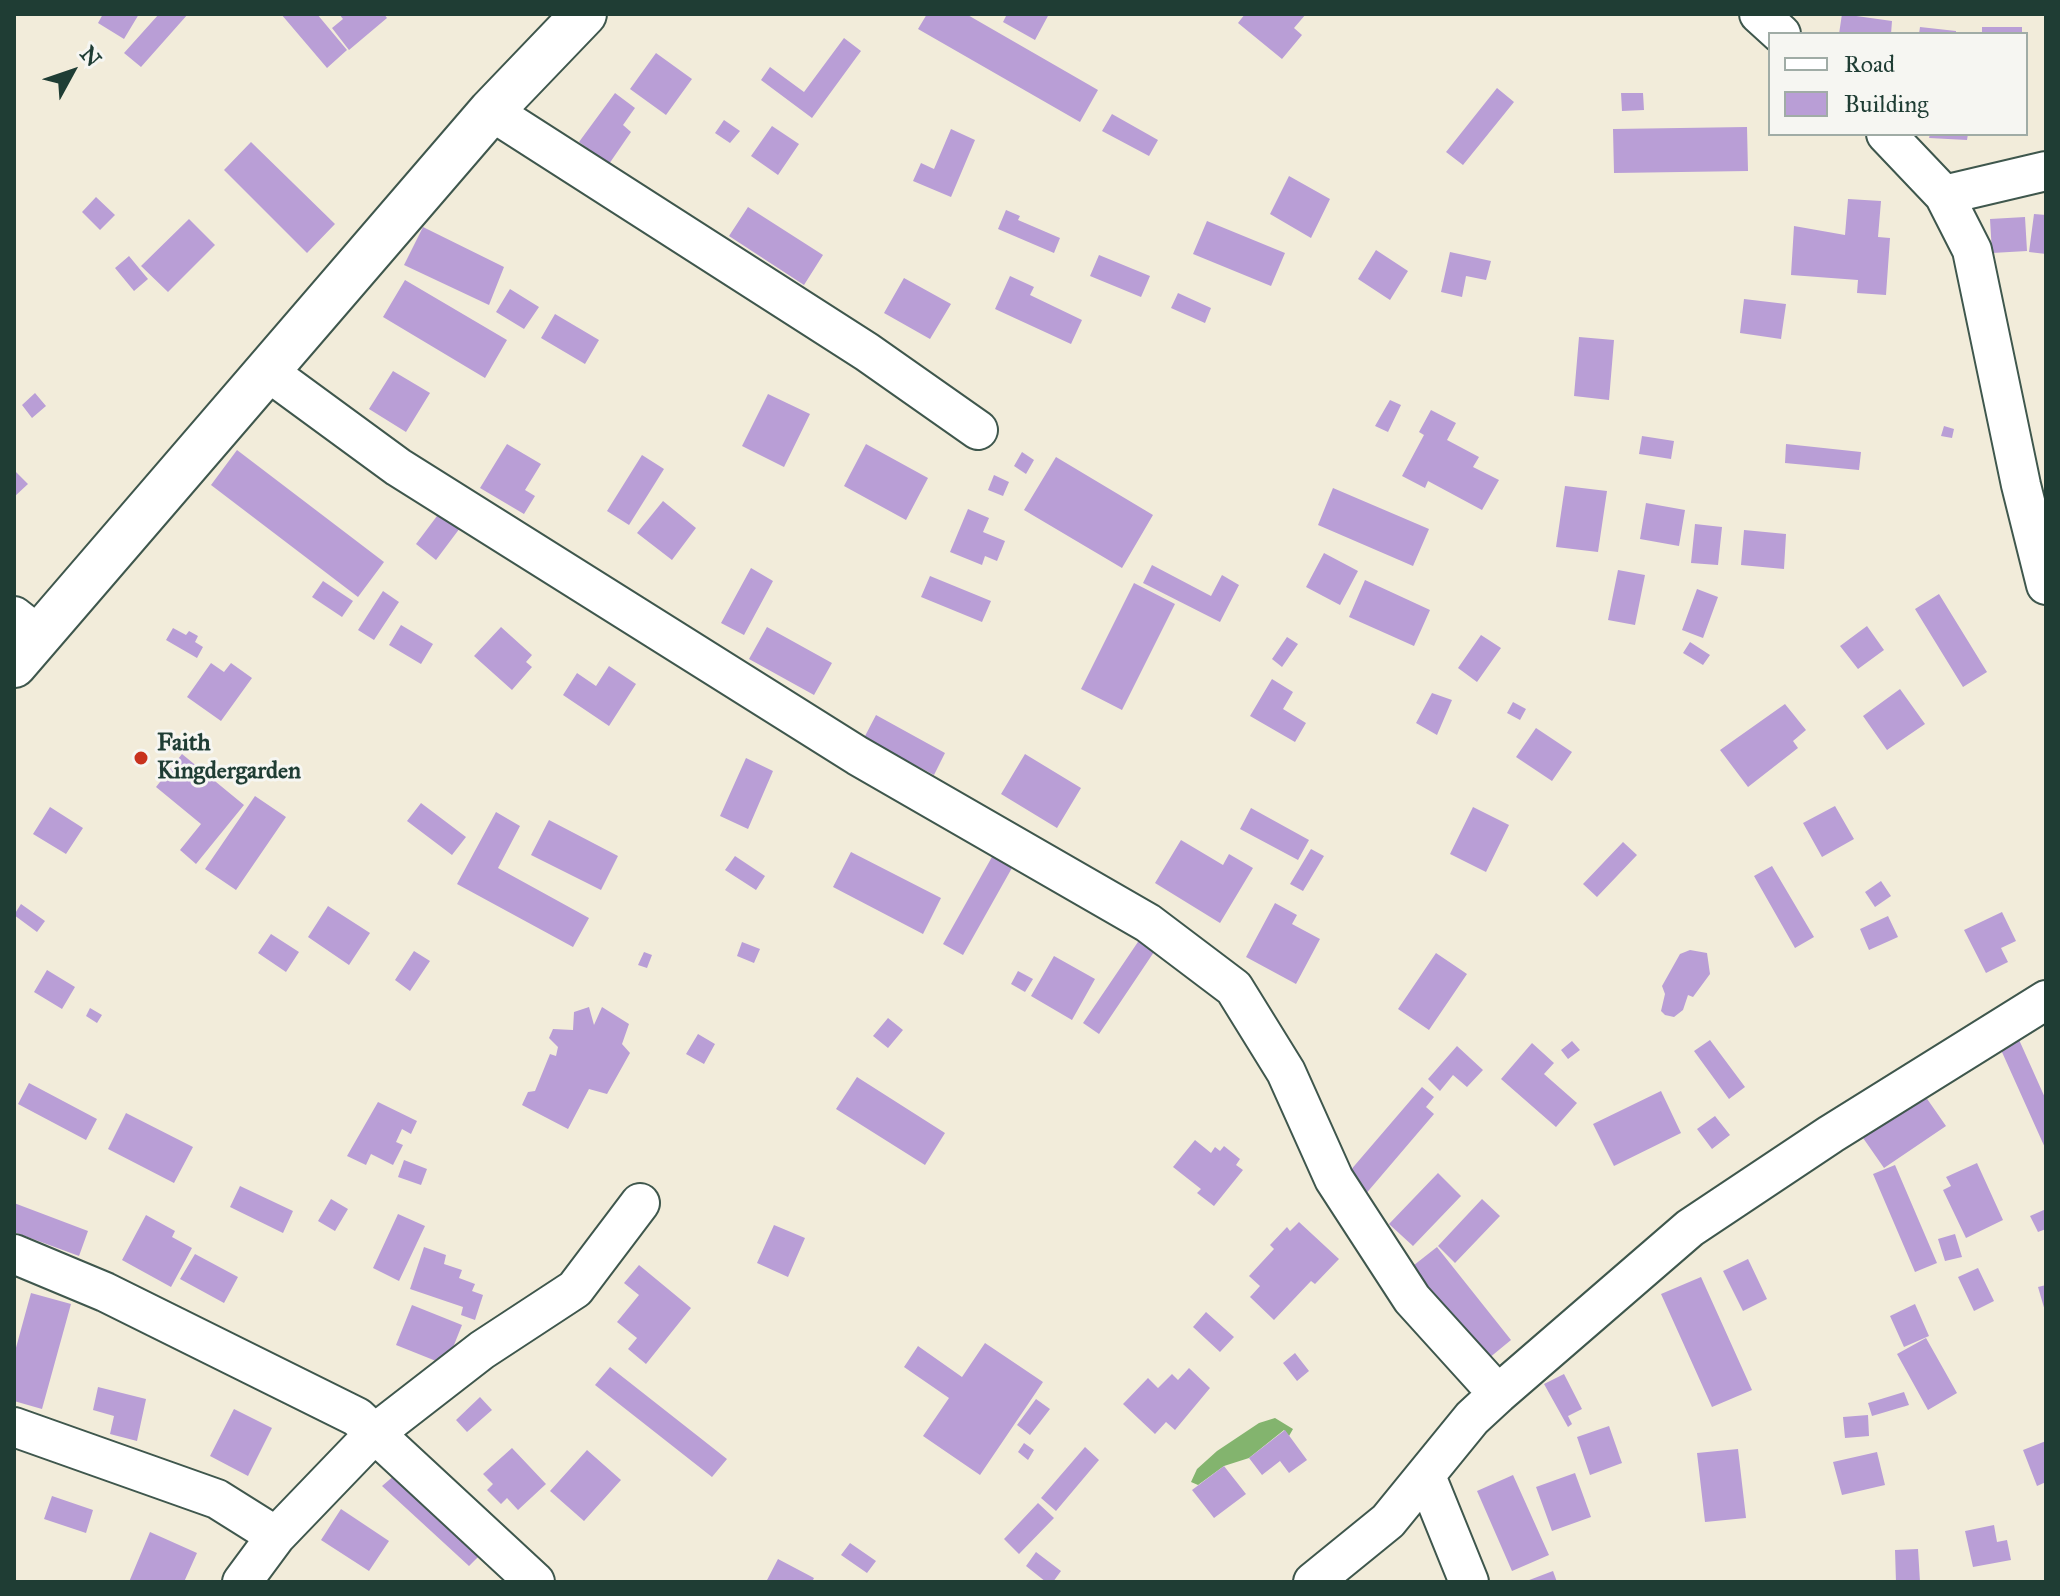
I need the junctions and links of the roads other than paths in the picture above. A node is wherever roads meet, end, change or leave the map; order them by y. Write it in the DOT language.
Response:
graph roads {
  1 [pos="584,14"];
  2 [pos="1759,14"];
  3 [pos="1779,32"];
  4 [pos="491,111"];
  5 [pos="1888,136"];
  6 [pos="2046,171"];
  7 [pos="1944,195"];
  8 [pos="267,371"];
  9 [pos="978,430"];
  10 [pos="2046,585"];
  11 [pos="22,638"];
  12 [pos="2046,1000"];
  13 [pos="640,1203"];
  14 [pos="14,1254"];
  15 [pos="1498,1394"];
  16 [pos="14,1427"];
  17 [pos="375,1433"];
  18 [pos="1426,1476"];
  19 [pos="276,1536"];
  20 [pos="242,1582"];
  21 [pos="535,1582"];
  22 [pos="1313,1582"];
  23 [pos="1469,1582"];
  1 -- 4 [label="main road"];
  2 -- 3 [label="street"];
  4 -- 8 [label="main road"];
  4 -- 9 [label="street"];
  5 -- 7 [label="street"];
  6 -- 7 [label="street"];
  7 -- 10 [label="street"];
  8 -- 11 [label="main road"];
  8 -- 15 [label="street"];
  12 -- 15 [label="street"];
  13 -- 17 [label="street"];
  14 -- 17 [label="street"];
  15 -- 18 [label="street"];
  16 -- 19 [label="street"];
  17 -- 19 [label="street"];
  17 -- 21 [label="street"];
  18 -- 22 [label="street"];
  18 -- 23 [label="street"];
  19 -- 20 [label="street"];
}
